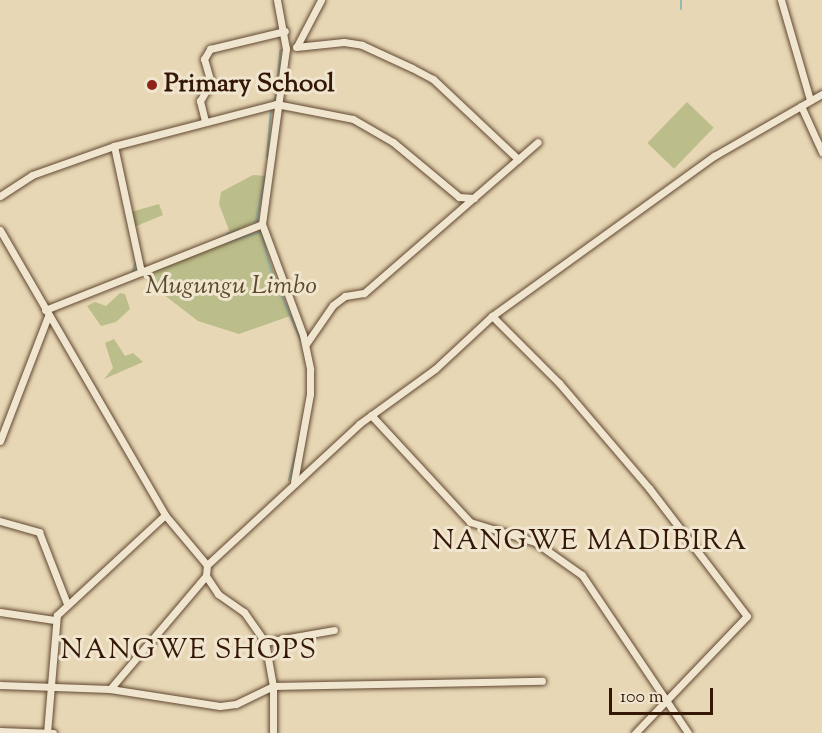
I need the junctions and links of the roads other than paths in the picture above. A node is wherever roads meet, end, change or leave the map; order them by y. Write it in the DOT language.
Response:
graph roads {
  1 [pos="277,0"];
  2 [pos="321,0"];
  3 [pos="781,0"];
  4 [pos="285,31"];
  5 [pos="296,47"];
  6 [pos="286,50"];
  7 [pos="822,94"];
  8 [pos="810,100"];
  9 [pos="276,104"];
  10 [pos="801,106"];
  11 [pos="205,121"];
  12 [pos="538,141"];
  13 [pos="114,146"];
  14 [pos="822,152"];
  15 [pos="518,159"];
  16 [pos="0,196"];
  17 [pos="459,197"];
  18 [pos="474,198"];
  19 [pos="457,211"];
  20 [pos="262,224"];
  21 [pos="0,230"];
  22 [pos="141,272"];
  23 [pos="46,313"];
  24 [pos="492,316"];
  25 [pos="306,344"];
  26 [pos="371,415"];
  27 [pos="0,441"];
  28 [pos="294,482"];
  29 [pos="165,515"];
  30 [pos="0,521"];
  31 [pos="207,565"];
  32 [pos="206,576"];
  33 [pos="67,604"];
  34 [pos="0,612"];
  35 [pos="54,620"];
  36 [pos="334,630"];
  37 [pos="265,642"];
  38 [pos="542,681"];
  39 [pos="0,685"];
  40 [pos="49,686"];
  41 [pos="273,686"];
  42 [pos="110,689"];
  43 [pos="667,697"];
  44 [pos="0,731"];
  45 [pos="47,733"];
  46 [pos="53,733"];
  47 [pos="273,733"];
  48 [pos="635,733"];
  49 [pos="688,733"];
  1 -- 4 [label="street"];
  2 -- 5 [label="street"];
  3 -- 8 [label="street"];
  4 -- 6 [label="street"];
  4 -- 11 [label="street"];
  5 -- 6 [label="street"];
  5 -- 15 [label="street"];
  6 -- 9 [label="street"];
  7 -- 8 [label="street"];
  8 -- 10 [label="street"];
  9 -- 11 [label="street"];
  9 -- 17 [label="street"];
  9 -- 20 [label="street"];
  10 -- 14 [label="street"];
  10 -- 24 [label="street"];
  11 -- 13 [label="street"];
  12 -- 15 [label="street"];
  13 -- 16 [label="street"];
  13 -- 22 [label="street"];
  15 -- 18 [label="street"];
  17 -- 18 [label="street"];
  17 -- 19 [label="street"];
  18 -- 19 [label="street"];
  19 -- 25 [label="street"];
  20 -- 22 [label="street"];
  20 -- 25 [label="street"];
  21 -- 23 [label="street"];
  22 -- 23 [label="street"];
  23 -- 27 [label="street"];
  23 -- 29 [label="street"];
  24 -- 26 [label="street"];
  24 -- 43 [label="street"];
  25 -- 28 [label="street"];
  26 -- 28 [label="street"];
  26 -- 43 [label="street"];
  28 -- 31 [label="street"];
  29 -- 31 [label="street"];
  29 -- 33 [label="street"];
  30 -- 33 [label="street"];
  31 -- 32 [label="street"];
  32 -- 37 [label="street"];
  32 -- 42 [label="street"];
  33 -- 35 [label="street"];
  34 -- 35 [label="street"];
  35 -- 40 [label="street"];
  36 -- 37 [label="street"];
  37 -- 41 [label="street"];
  38 -- 41 [label="street"];
  39 -- 40 [label="street"];
  40 -- 42 [label="street"];
  40 -- 45 [label="street"];
  41 -- 42 [label="street"];
  41 -- 47 [label="street"];
  43 -- 48 [label="street"];
  43 -- 49 [label="street"];
  44 -- 45 [label="street"];
  45 -- 46 [label="street"];
}
